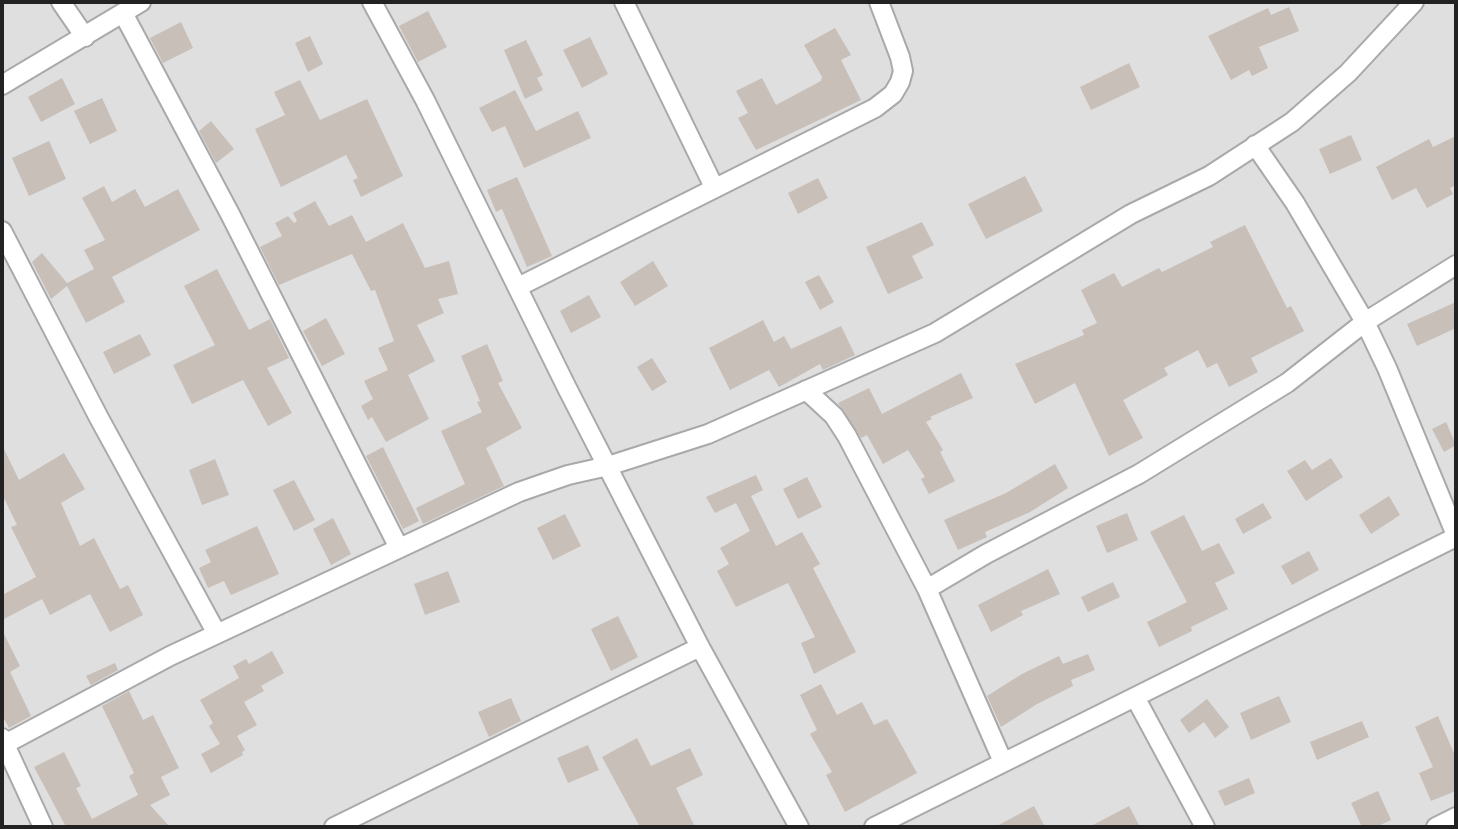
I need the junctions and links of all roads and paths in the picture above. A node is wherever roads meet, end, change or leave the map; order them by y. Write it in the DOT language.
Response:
graph roads {
  1 [pos="61,2"];
  2 [pos="141,2"];
  3 [pos="372,2"];
  4 [pos="624,2"];
  5 [pos="879,2"];
  6 [pos="1414,2"];
  7 [pos="123,13"];
  8 [pos="85,37"];
  9 [pos="2,85"];
  10 [pos="1255,145"];
  11 [pos="714,187"];
  12 [pos="2,231"];
  13 [pos="1456,265"];
  14 [pos="518,287"];
  15 [pos="1365,322"];
  16 [pos="806,390"];
  17 [pos="608,466"];
  18 [pos="1456,536"];
  19 [pos="399,548"];
  20 [pos="927,589"];
  21 [pos="217,634"];
  22 [pos="700,647"];
  23 [pos="1135,697"];
  24 [pos="4,741"];
  25 [pos="1003,762"];
  26 [pos="1456,817"];
  27 [pos="43,827"];
  28 [pos="334,827"];
  29 [pos="799,827"];
  30 [pos="874,827"];
  31 [pos="1205,827"];
  32 [pos="1436,827"];
  1 -- 8 [label="street"];
  2 -- 7 [label="street"];
  3 -- 14 [label="street"];
  4 -- 11 [label="street"];
  5 -- 11 [label="street"];
  6 -- 10 [label="street"];
  7 -- 8 [label="street"];
  7 -- 19 [label="street"];
  8 -- 9 [label="street"];
  10 -- 15 [label="street"];
  10 -- 16 [label="street"];
  11 -- 14 [label="street"];
  12 -- 21 [label="street"];
  13 -- 15 [label="street"];
  14 -- 17 [label="street"];
  15 -- 18 [label="street"];
  15 -- 20 [label="street"];
  16 -- 17 [label="street"];
  16 -- 20 [label="street"];
  17 -- 19 [label="street"];
  17 -- 22 [label="street"];
  18 -- 23 [label="street"];
  19 -- 21 [label="street"];
  20 -- 25 [label="street"];
  21 -- 24 [label="street"];
  22 -- 28 [label="street"];
  22 -- 29 [label="street"];
  23 -- 25 [label="street"];
  23 -- 31 [label="street"];
  24 -- 27 [label="street"];
  25 -- 30 [label="street"];
  26 -- 32 [label="street"];
}
